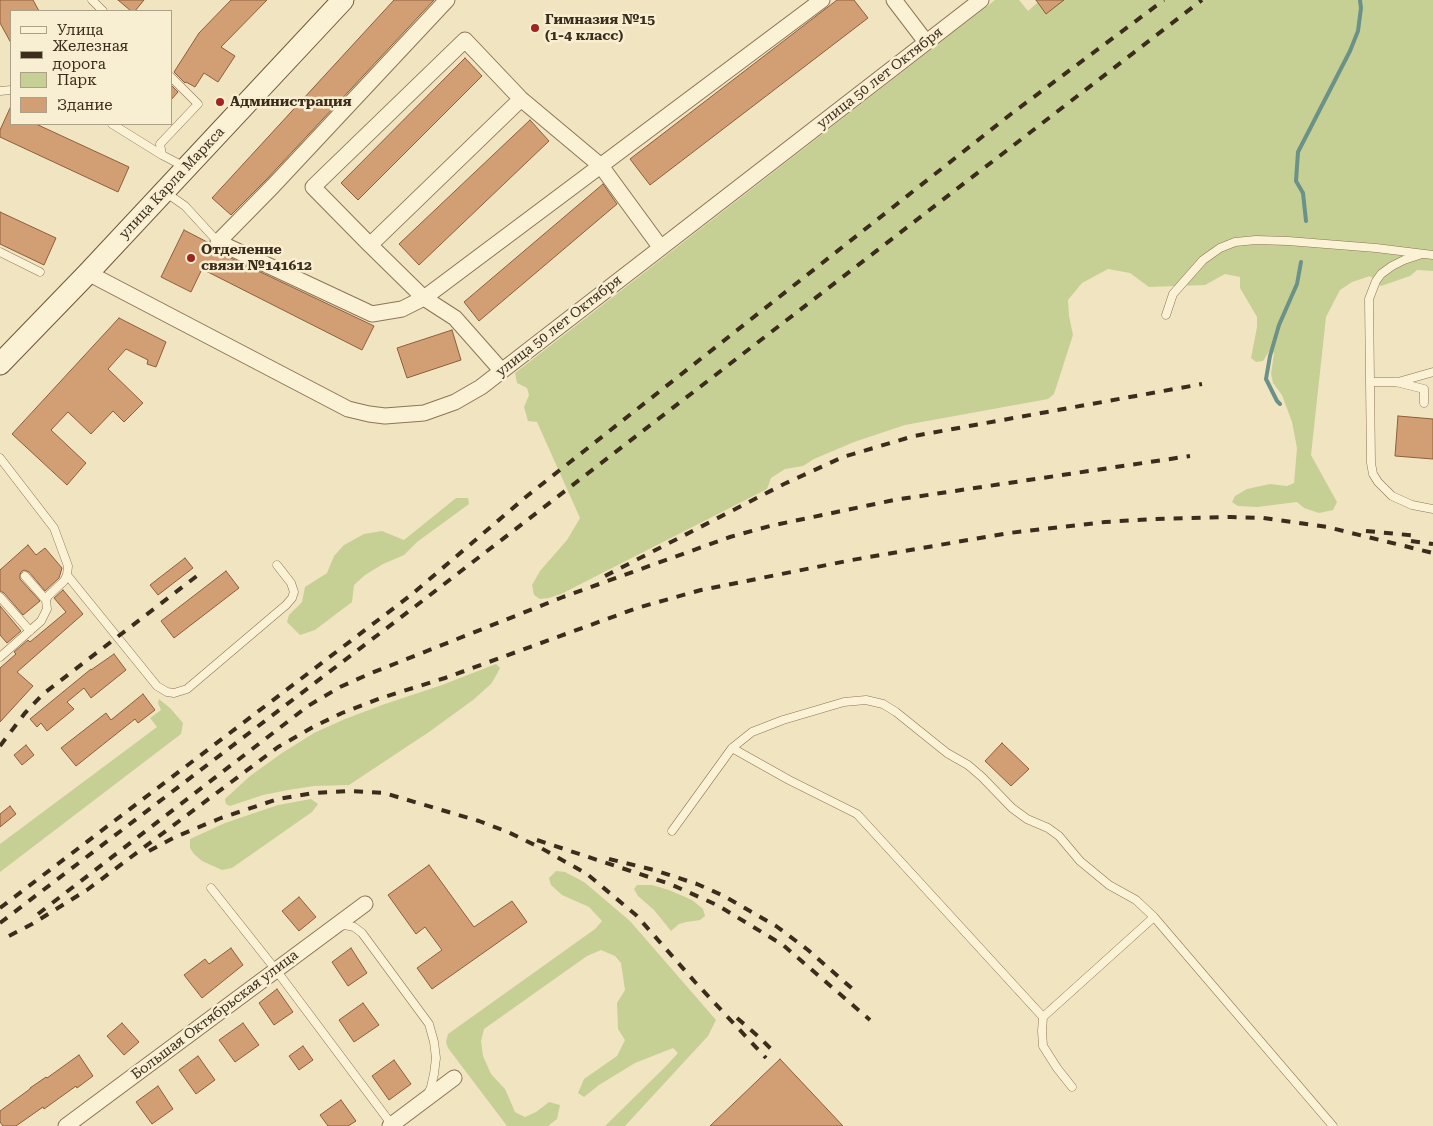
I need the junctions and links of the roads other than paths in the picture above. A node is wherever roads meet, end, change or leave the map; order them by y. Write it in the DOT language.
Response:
graph roads {
  1 [pos="92,0"];
  2 [pos="343,0"];
  3 [pos="447,0"];
  4 [pos="822,0"];
  5 [pos="894,0"];
  6 [pos="981,0"];
  7 [pos="102,10"];
  8 [pos="926,42"];
  9 [pos="172,78"];
  10 [pos="521,99"];
  11 [pos="114,125"];
  12 [pos="162,155"];
  13 [pos="601,166"];
  14 [pos="186,168"];
  15 [pos="164,191"];
  16 [pos="218,242"];
  17 [pos="370,245"];
  18 [pos="661,248"];
  19 [pos="0,252"];
  20 [pos="1422,254"];
  21 [pos="1433,255"];
  22 [pos="40,272"];
  23 [pos="88,273"];
  24 [pos="424,298"];
  25 [pos="1166,315"];
  26 [pos="0,364"];
  27 [pos="501,370"];
  28 [pos="1433,372"];
  29 [pos="1370,382"];
  30 [pos="1396,382"];
  31 [pos="1424,403"];
  32 [pos="0,458"];
  33 [pos="1433,509"];
  34 [pos="277,565"];
  35 [pos="67,575"];
  36 [pos="25,576"];
  37 [pos="0,597"];
  38 [pos="46,600"];
  39 [pos="30,631"];
  40 [pos="0,645"];
  41 [pos="3,654"];
  42 [pos="732,748"];
  43 [pos="672,831"];
  44 [pos="211,888"];
  45 [pos="365,904"];
  46 [pos="1154,917"];
  47 [pos="334,927"];
  48 [pos="276,970"];
  49 [pos="1043,1016"];
  50 [pos="454,1078"];
  51 [pos="1072,1087"];
  52 [pos="422,1102"];
  53 [pos="391,1125"];
  54 [pos="66,1126"];
  55 [pos="1333,1126"];
  1 -- 7 [label="lane"];
  2 -- 14 [label="street, улица Карла Маркса"];
  3 -- 16 [label="street"];
  4 -- 13 [label="street"];
  5 -- 8 [label="street"];
  6 -- 8 [label="street, улица 50 лет Октября"];
  8 -- 18 [label="street, улица 50 лет Октября"];
  9 -- 12 [label="lane"];
  10 -- 13 [label="street"];
  10 -- 17 [label="street"];
  10 -- 17 [label="street"];
  11 -- 12 [label="lane"];
  12 -- 14 [label="lane"];
  13 -- 18 [label="street"];
  13 -- 24 [label="street"];
  14 -- 15 [label="street, улица Карла Маркса"];
  15 -- 16 [label="lane"];
  15 -- 23 [label="street, улица Карла Маркса"];
  16 -- 24 [label="street"];
  17 -- 24 [label="street"];
  18 -- 27 [label="street, улица 50 лет Октября"];
  19 -- 22 [label="lane"];
  20 -- 21 [label="lane"];
  20 -- 25 [label="lane"];
  20 -- 29 [label="lane"];
  23 -- 26 [label="street, улица Карла Маркса"];
  23 -- 27 [label="street, улица 50 лет Октября"];
  24 -- 27 [label="street"];
  28 -- 30 [label="lane"];
  29 -- 30 [label="lane"];
  29 -- 33 [label="lane"];
  30 -- 31 [label="lane"];
  32 -- 35 [label="lane"];
  34 -- 35 [label="lane"];
  35 -- 38 [label="lane"];
  36 -- 38 [label="lane"];
  37 -- 39 [label="lane"];
  38 -- 39 [label="lane"];
  39 -- 41 [label="lane"];
  40 -- 41 [label="lane"];
  42 -- 43 [label="lane"];
  42 -- 46 [label="lane"];
  42 -- 49 [label="lane"];
  44 -- 48 [label="lane"];
  45 -- 47 [label="street, Большая Октябрьская улица"];
  46 -- 49 [label="lane"];
  46 -- 55 [label="lane"];
  47 -- 48 [label="street, Большая Октябрьская улица"];
  47 -- 52 [label="lane"];
  48 -- 53 [label="lane"];
  48 -- 54 [label="street, Большая Октябрьская улица"];
  49 -- 51 [label="lane"];
  50 -- 52 [label="street"];
  52 -- 53 [label="street"];
}
